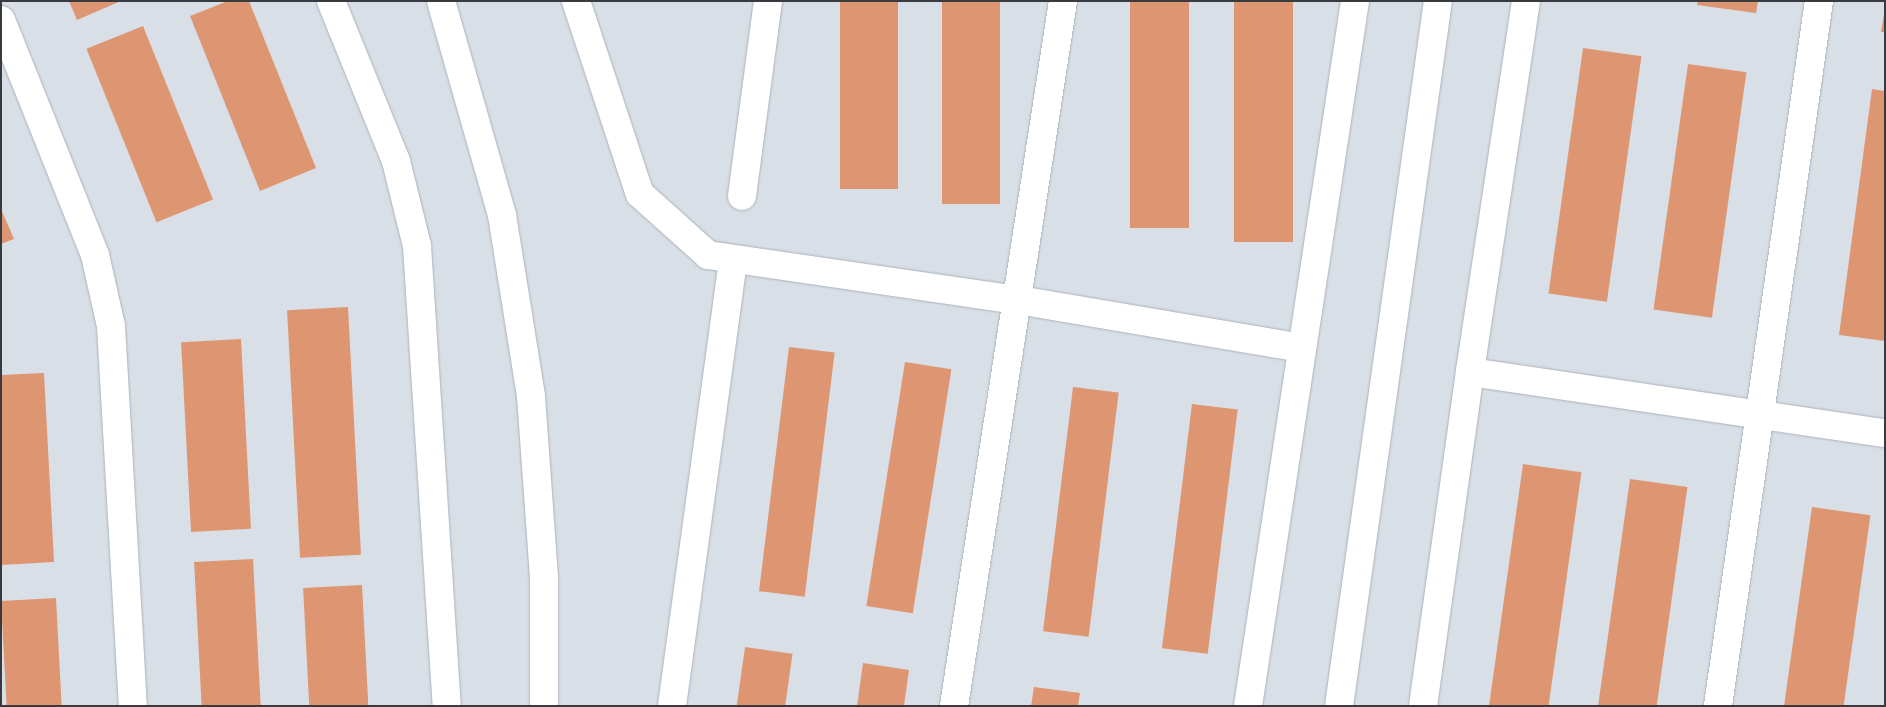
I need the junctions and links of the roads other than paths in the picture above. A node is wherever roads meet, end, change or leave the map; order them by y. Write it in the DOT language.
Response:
graph roads {
  1 [pos="331,1"];
  2 [pos="441,1"];
  3 [pos="576,1"];
  4 [pos="768,1"];
  5 [pos="1063,1"];
  6 [pos="1355,1"];
  7 [pos="1438,1"];
  8 [pos="1526,1"];
  9 [pos="1819,1"];
  10 [pos="1,20"];
  11 [pos="742,196"];
  12 [pos="733,262"];
  13 [pos="1018,300"];
  14 [pos="1302,348"];
  15 [pos="1470,372"];
  16 [pos="1759,416"];
  17 [pos="1885,433"];
  18 [pos="133,706"];
  19 [pos="447,706"];
  20 [pos="544,706"];
  21 [pos="672,706"];
  22 [pos="954,706"];
  23 [pos="1248,706"];
  24 [pos="1338,706"];
  25 [pos="1423,706"];
  26 [pos="1718,706"];
  1 -- 19 [label="street"];
  2 -- 20 [label="street"];
  3 -- 12 [label="street"];
  4 -- 11 [label="street"];
  5 -- 13 [label="street"];
  6 -- 14 [label="street"];
  7 -- 24 [label="street"];
  8 -- 15 [label="street"];
  9 -- 16 [label="street"];
  10 -- 18 [label="street"];
  12 -- 13 [label="street"];
  12 -- 21 [label="street"];
  13 -- 14 [label="street"];
  13 -- 22 [label="street"];
  14 -- 23 [label="street"];
  15 -- 16 [label="street"];
  15 -- 25 [label="street"];
  16 -- 17 [label="street"];
  16 -- 26 [label="street"];
}
